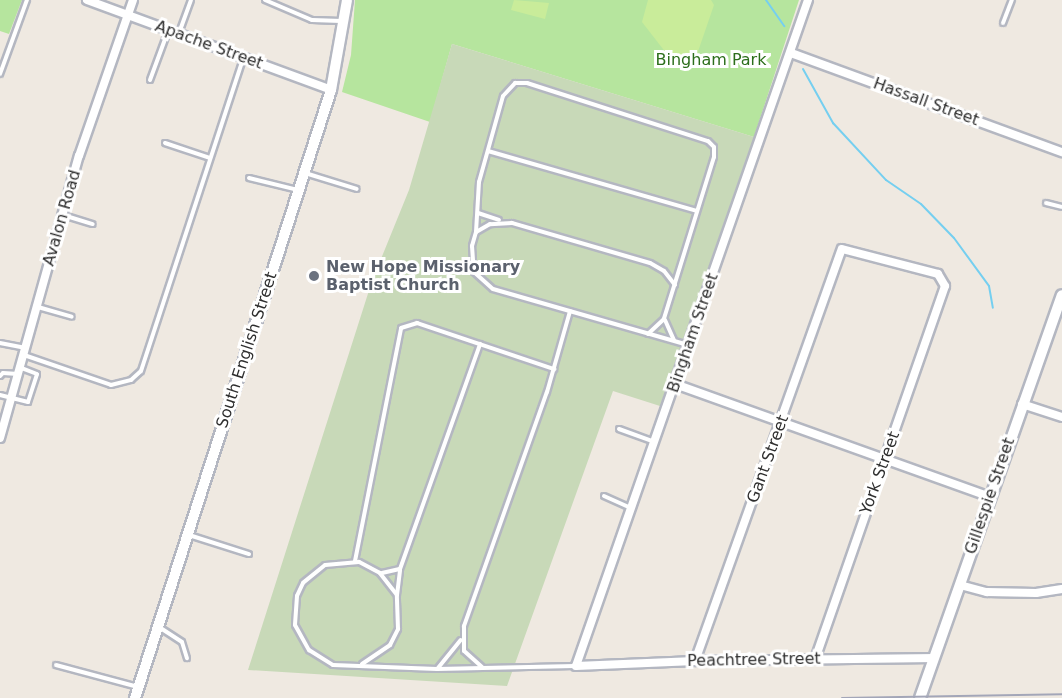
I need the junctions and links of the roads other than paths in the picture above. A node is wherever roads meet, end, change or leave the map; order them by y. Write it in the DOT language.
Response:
graph roads {
  1 [pos="27,0"];
  2 [pos="87,0"];
  3 [pos="133,0"];
  4 [pos="191,0"];
  5 [pos="265,0"];
  6 [pos="347,0"];
  7 [pos="808,0"];
  8 [pos="1012,0"];
  9 [pos="128,15"];
  10 [pos="345,21"];
  11 [pos="1003,23"];
  12 [pos="169,30"];
  13 [pos="179,34"];
  14 [pos="791,53"];
  15 [pos="244,58"];
  16 [pos="0,74"];
  17 [pos="150,80"];
  18 [pos="331,90"];
  19 [pos="165,143"];
  20 [pos="488,151"];
  21 [pos="1062,152"];
  22 [pos="210,158"];
  23 [pos="305,172"];
  24 [pos="249,178"];
  25 [pos="357,189"];
  26 [pos="299,190"];
  27 [pos="1046,203"];
  28 [pos="1062,207"];
  29 [pos="697,211"];
  30 [pos="478,213"];
  31 [pos="63,215"];
  32 [pos="503,222"];
  33 [pos="93,224"];
  34 [pos="476,232"];
  35 [pos="838,256"];
  36 [pos="675,285"];
  37 [pos="1062,295"];
  38 [pos="37,307"];
  39 [pos="570,311"];
  40 [pos="72,317"];
  41 [pos="664,319"];
  42 [pos="648,334"];
  43 [pos="676,341"];
  44 [pos="0,343"];
  45 [pos="480,344"];
  46 [pos="689,345"];
  47 [pos="25,351"];
  48 [pos="554,369"];
  49 [pos="19,371"];
  50 [pos="0,376"];
  51 [pos="675,384"];
  52 [pos="0,395"];
  53 [pos="12,398"];
  54 [pos="1022,404"];
  55 [pos="1062,417"];
  56 [pos="781,423"];
  57 [pos="619,429"];
  58 [pos="0,438"];
  59 [pos="655,443"];
  60 [pos="884,460"];
  61 [pos="604,496"];
  62 [pos="990,497"];
  63 [pos="632,508"];
  64 [pos="188,535"];
  65 [pos="249,554"];
  66 [pos="356,561"];
  67 [pos="400,569"];
  68 [pos="380,573"];
  69 [pos="960,585"];
  70 [pos="1062,589"];
  71 [pos="397,595"];
  72 [pos="158,627"];
  73 [pos="462,640"];
  74 [pos="187,657"];
  75 [pos="932,658"];
  76 [pos="815,659"];
  77 [pos="695,660"];
  78 [pos="362,664"];
  79 [pos="56,665"];
  80 [pos="576,666"];
  81 [pos="437,669"];
  82 [pos="485,669"];
  83 [pos="137,693"];
  84 [pos="920,698"];
  1 -- 16 [label="lane"];
  2 -- 9 [label="street, Apache Street"];
  3 -- 9 [label="street, Avalon Road"];
  4 -- 13 [label="lane"];
  5 -- 10 [label="lane"];
  6 -- 10 [label="street, South English Street"];
  7 -- 14 [label="street, Bingham Street"];
  8 -- 11 [label="lane"];
  9 -- 12 [label="street, Apache Street"];
  9 -- 31 [label="street, Avalon Road"];
  10 -- 18 [label="street, South English Street"];
  12 -- 13 [label="street, Apache Street"];
  12 -- 17 [label="lane"];
  13 -- 15 [label="street, Apache Street"];
  14 -- 21 [label="street, Hassall Street"];
  14 -- 46 [label="street, Bingham Street"];
  15 -- 18 [label="street, Apache Street"];
  15 -- 22 [label="lane"];
  18 -- 23 [label="street, South English Street"];
  19 -- 22 [label="lane"];
  20 -- 29 [label="lane"];
  20 -- 29 [label="lane"];
  20 -- 30 [label="lane"];
  22 -- 47 [label="lane"];
  23 -- 25 [label="lane"];
  23 -- 26 [label="street, South English Street"];
  24 -- 26 [label="lane"];
  26 -- 64 [label="street, South English Street"];
  27 -- 28 [label="lane"];
  29 -- 36 [label="lane"];
  30 -- 32 [label="lane"];
  30 -- 34 [label="lane"];
  31 -- 33 [label="lane"];
  31 -- 38 [label="street, Avalon Road"];
  32 -- 34 [label="lane"];
  32 -- 36 [label="lane"];
  34 -- 39 [label="lane"];
  35 -- 56 [label="street, Gant Street"];
  35 -- 60 [label="street, York Street"];
  36 -- 41 [label="lane"];
  37 -- 54 [label="street, Gillespie Street"];
  38 -- 40 [label="lane"];
  38 -- 47 [label="street, Avalon Road"];
  39 -- 42 [label="lane"];
  39 -- 48 [label="lane"];
  41 -- 42 [label="lane"];
  41 -- 43 [label="lane"];
  42 -- 43 [label="lane"];
  43 -- 46 [label="lane"];
  44 -- 47 [label="lane"];
  45 -- 48 [label="lane"];
  45 -- 66 [label="lane"];
  45 -- 67 [label="lane"];
  46 -- 51 [label="street, Bingham Street"];
  47 -- 49 [label="street, Avalon Road"];
  48 -- 73 [label="lane"];
  49 -- 50 [label="lane"];
  49 -- 53 [label="street, Avalon Road"];
  49 -- 53 [label="lane"];
  51 -- 56 [label="street"];
  51 -- 59 [label="street, Bingham Street"];
  52 -- 53 [label="lane"];
  53 -- 58 [label="street, Avalon Road"];
  54 -- 55 [label="street"];
  54 -- 62 [label="street, Gillespie Street"];
  56 -- 60 [label="street"];
  56 -- 77 [label="street, Gant Street"];
  57 -- 59 [label="lane"];
  59 -- 63 [label="street, Bingham Street"];
  60 -- 62 [label="street"];
  60 -- 76 [label="street, York Street"];
  61 -- 63 [label="lane"];
  62 -- 69 [label="street, Gillespie Street"];
  63 -- 80 [label="street, Bingham Street"];
  64 -- 65 [label="lane"];
  64 -- 72 [label="street, South English Street"];
  66 -- 68 [label="lane"];
  66 -- 78 [label="lane"];
  67 -- 68 [label="lane"];
  67 -- 71 [label="lane"];
  68 -- 71 [label="lane"];
  69 -- 70 [label="street"];
  69 -- 75 [label="street, Gillespie Street"];
  71 -- 78 [label="lane"];
  72 -- 74 [label="lane"];
  72 -- 83 [label="street, South English Street"];
  73 -- 81 [label="lane"];
  73 -- 82 [label="lane"];
  75 -- 76 [label="street, Peachtree Street"];
  75 -- 84 [label="street, Gillespie Street"];
  76 -- 77 [label="street, Peachtree Street"];
  77 -- 80 [label="street, Peachtree Street"];
  78 -- 81 [label="lane"];
  79 -- 83 [label="lane"];
  80 -- 82 [label="lane"];
  81 -- 82 [label="lane"];
}
